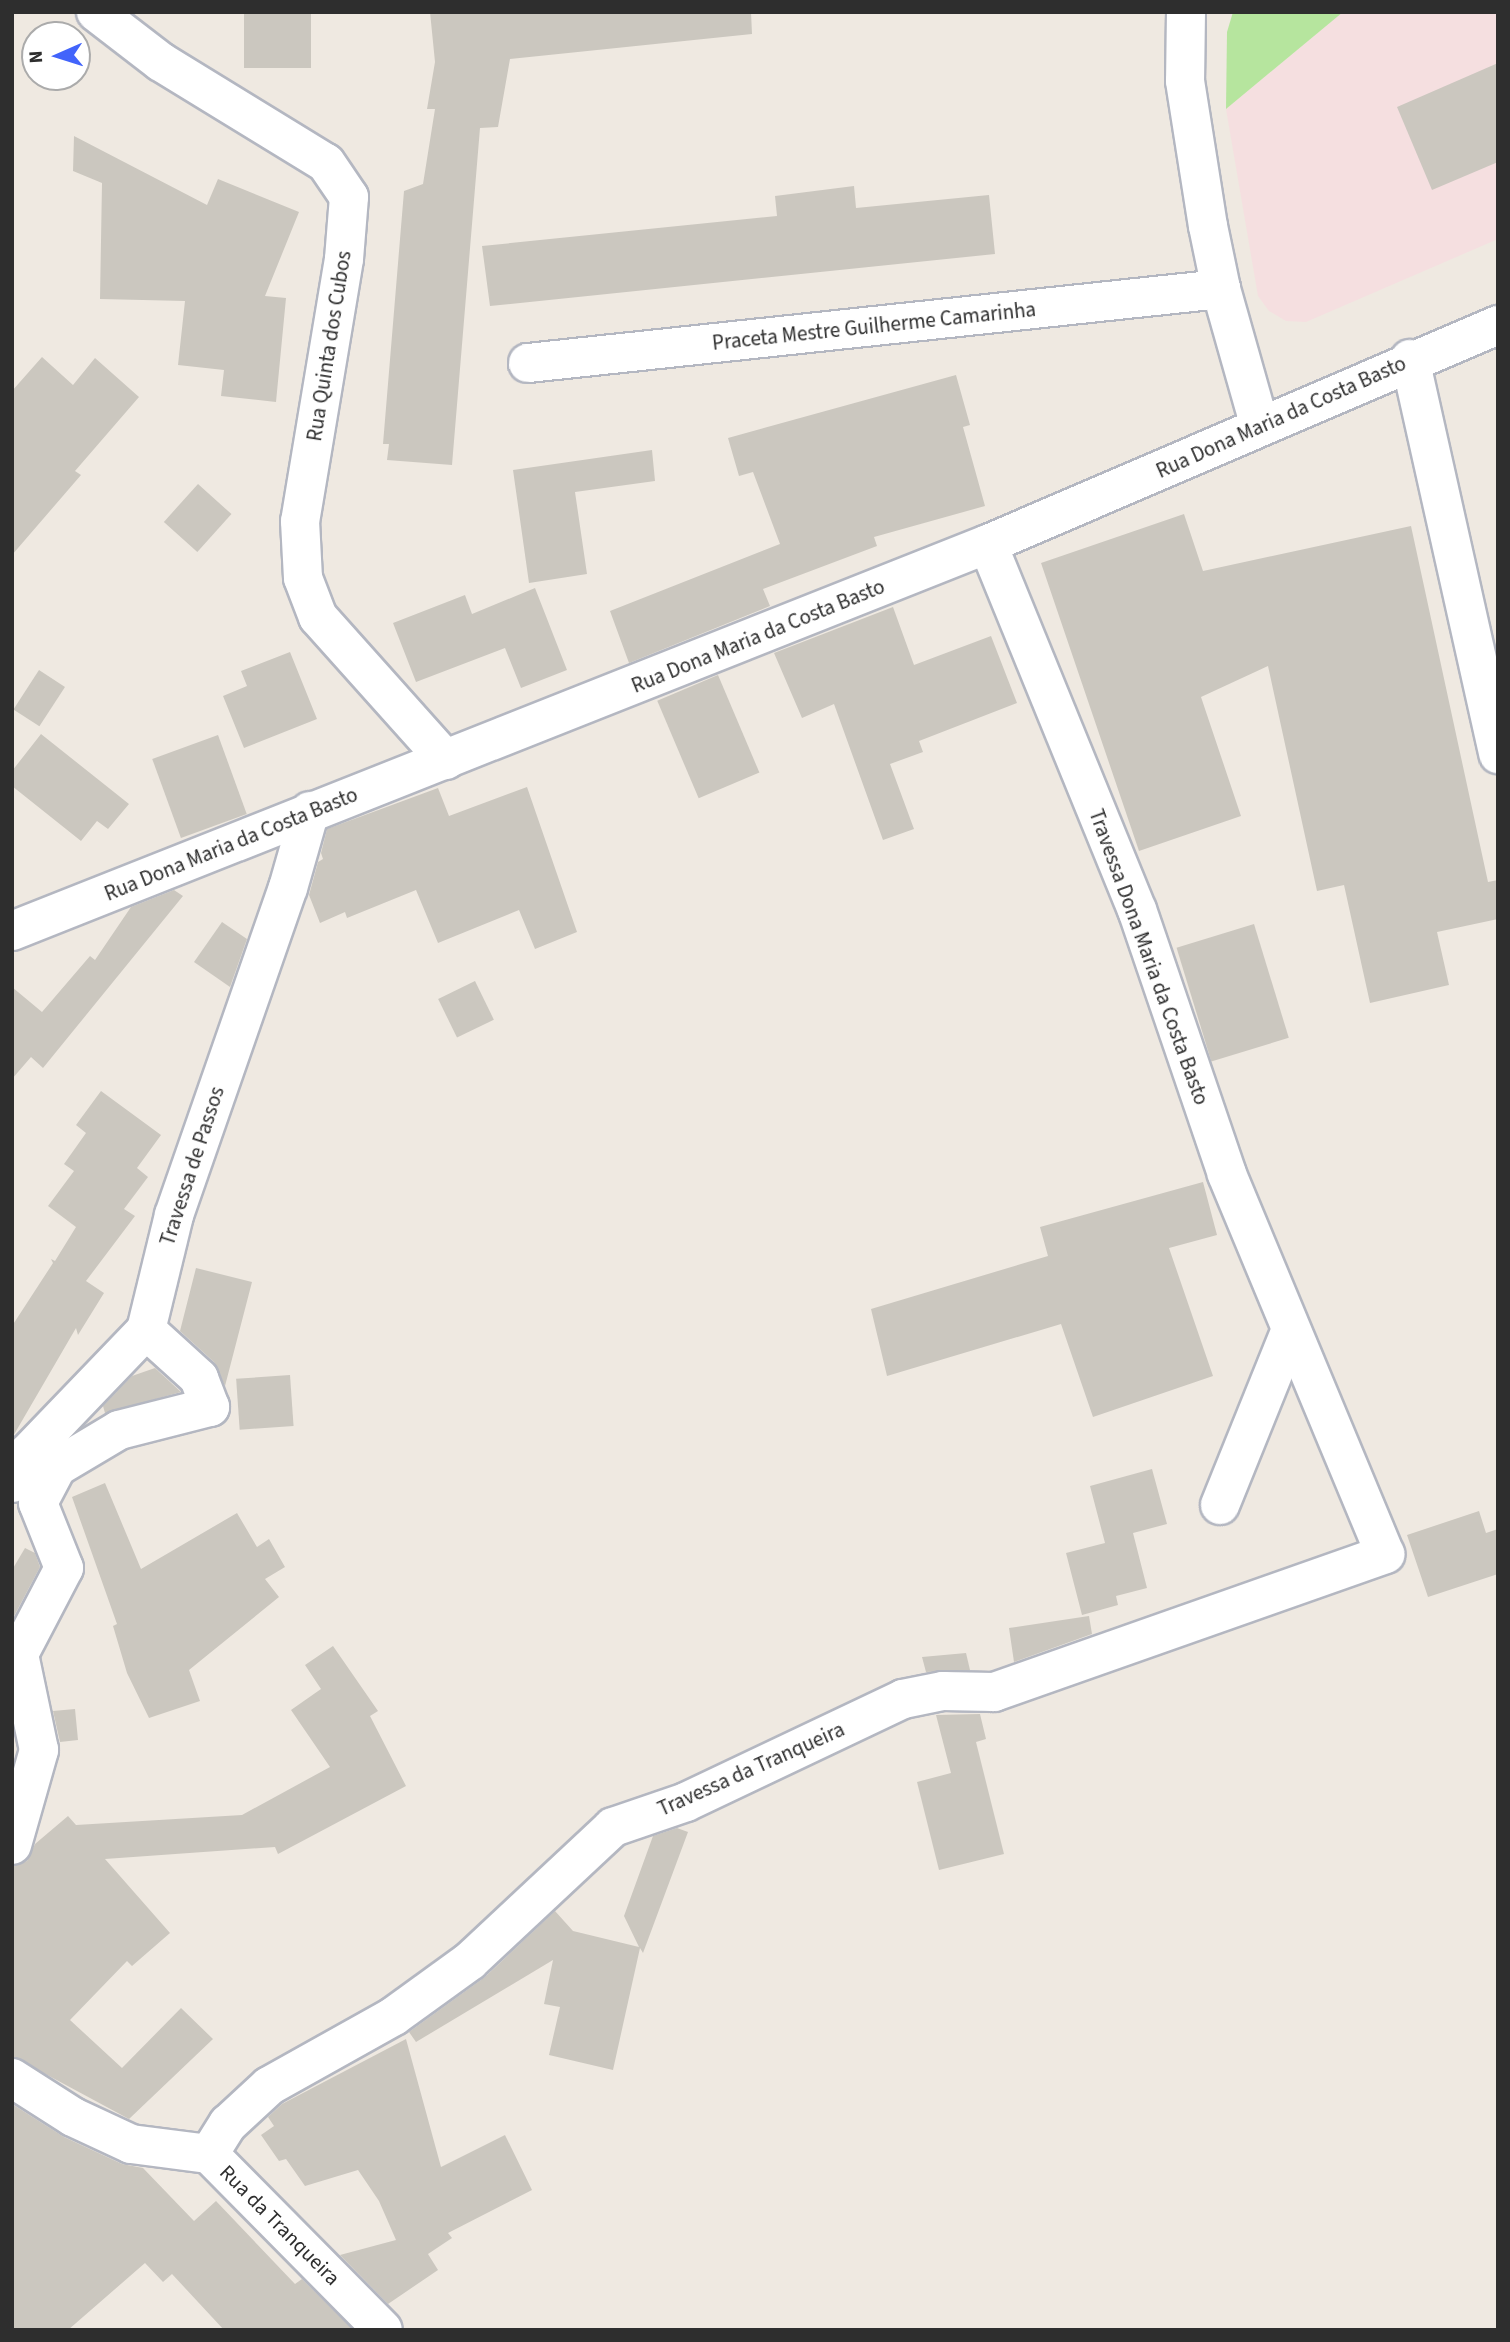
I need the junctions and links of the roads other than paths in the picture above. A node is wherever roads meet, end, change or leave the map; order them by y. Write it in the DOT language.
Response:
graph roads {
  1 [pos="96,12"];
  2 [pos="1186,12"];
  3 [pos="1221,289"];
  4 [pos="1498,324"];
  5 [pos="1410,359"];
  6 [pos="528,363"];
  7 [pos="1260,427"];
  8 [pos="988,544"];
  9 [pos="1498,754"];
  10 [pos="446,760"];
  11 [pos="310,811"];
  12 [pos="12,931"];
  13 [pos="146,1330"];
  14 [pos="1290,1332"];
  15 [pos="12,1483"];
  16 [pos="1220,1505"];
  17 [pos="1385,1554"];
  18 [pos="12,1845"];
  19 [pos="12,2078"];
  20 [pos="209,2154"];
  21 [pos="383,2330"];
  1 -- 10 [label="street, Rua Quinta dos Cubos"];
  2 -- 3 [label="street"];
  3 -- 6 [label="street, Praceta Mestre Guilherme Camarinha"];
  3 -- 7 [label="street"];
  4 -- 5 [label="street, Rua Dona Maria da Costa Basto"];
  5 -- 7 [label="street, Rua Dona Maria da Costa Basto"];
  5 -- 9 [label="street"];
  7 -- 8 [label="street, Rua Dona Maria da Costa Basto"];
  8 -- 10 [label="street, Rua Dona Maria da Costa Basto"];
  8 -- 14 [label="street, Travessa Dona Maria da Costa Basto"];
  10 -- 11 [label="street, Rua Dona Maria da Costa Basto"];
  11 -- 12 [label="street, Rua Dona Maria da Costa Basto"];
  11 -- 13 [label="street, Travessa de Passos"];
  13 -- 15 [label="street"];
  13 -- 18 [label="street"];
  14 -- 16 [label="street"];
  14 -- 17 [label="street, Travessa Dona Maria da Costa Basto"];
  17 -- 20 [label="street, Travessa da Tranqueira"];
  19 -- 20 [label="street, Rua da Tranqueira"];
  20 -- 21 [label="street, Rua da Tranqueira"];
}
